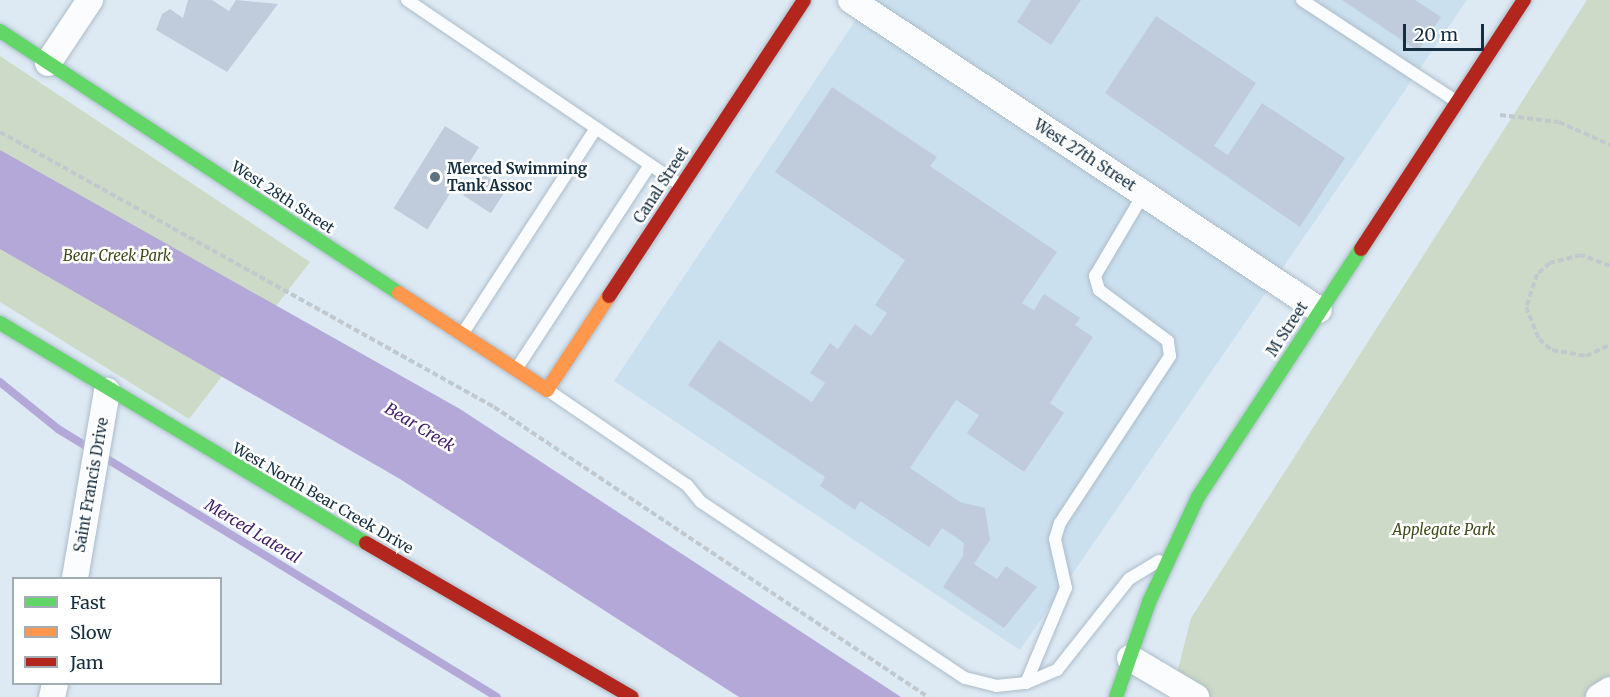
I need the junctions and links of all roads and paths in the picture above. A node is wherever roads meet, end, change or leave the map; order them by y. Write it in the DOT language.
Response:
graph roads {
  1 [pos="90,0"];
  2 [pos="407,0"];
  3 [pos="804,0"];
  4 [pos="852,0"];
  5 [pos="1302,0"];
  6 [pos="1524,0"];
  7 [pos="0,31"];
  8 [pos="48,63"];
  9 [pos="1457,102"];
  10 [pos="1500,115"];
  11 [pos="596,128"];
  12 [pos="0,132"];
  13 [pos="1610,145"];
  14 [pos="650,165"];
  15 [pos="681,185"];
  16 [pos="1144,193"];
  17 [pos="1610,266"];
  18 [pos="1319,310"];
  19 [pos="0,323"];
  20 [pos="462,334"];
  21 [pos="1610,345"];
  22 [pos="516,369"];
  23 [pos="548,390"];
  24 [pos="105,402"];
  25 [pos="1168,556"];
  26 [pos="75,577"];
  27 [pos="1130,658"];
  28 [pos="1026,683"];
  29 [pos="1610,690"];
  30 [pos="632,697"];
  31 [pos="928,697"];
  32 [pos="1116,697"];
  33 [pos="1196,697"];
  34 [pos="1599,697"];
  1 -- 8 [label="street"];
  2 -- 11 [label="lane"];
  3 -- 15 [label="street, Canal Street"];
  4 -- 16 [label="street, West 27th Street"];
  5 -- 9 [label="lane"];
  6 -- 9 [label="street, M Street"];
  7 -- 8 [label="street, West 28th Street"];
  8 -- 20 [label="street, West 28th Street"];
  9 -- 18 [label="street, M Street"];
  10 -- 13 [label="path"];
  11 -- 14 [label="lane"];
  11 -- 20 [label="lane"];
  12 -- 31 [label="path"];
  14 -- 15 [label="lane"];
  14 -- 22 [label="lane"];
  15 -- 23 [label="street, Canal Street"];
  16 -- 18 [label="street, West 27th Street"];
  16 -- 28 [label="lane"];
  17 -- 21 [label="path"];
  18 -- 25 [label="street, M Street"];
  19 -- 24 [label="street, West North Bear Creek Drive"];
  20 -- 22 [label="street, West 28th Street"];
  22 -- 23 [label="street, West 28th Street"];
  23 -- 28 [label="lane"];
  24 -- 26 [label="street, Saint Francis Drive"];
  24 -- 30 [label="street, West North Bear Creek Drive"];
  25 -- 27 [label="street, M Street"];
  25 -- 28 [label="lane"];
  27 -- 32 [label="street, M Street"];
  27 -- 33 [label="street"];
  29 -- 34 [label="street"];
}
